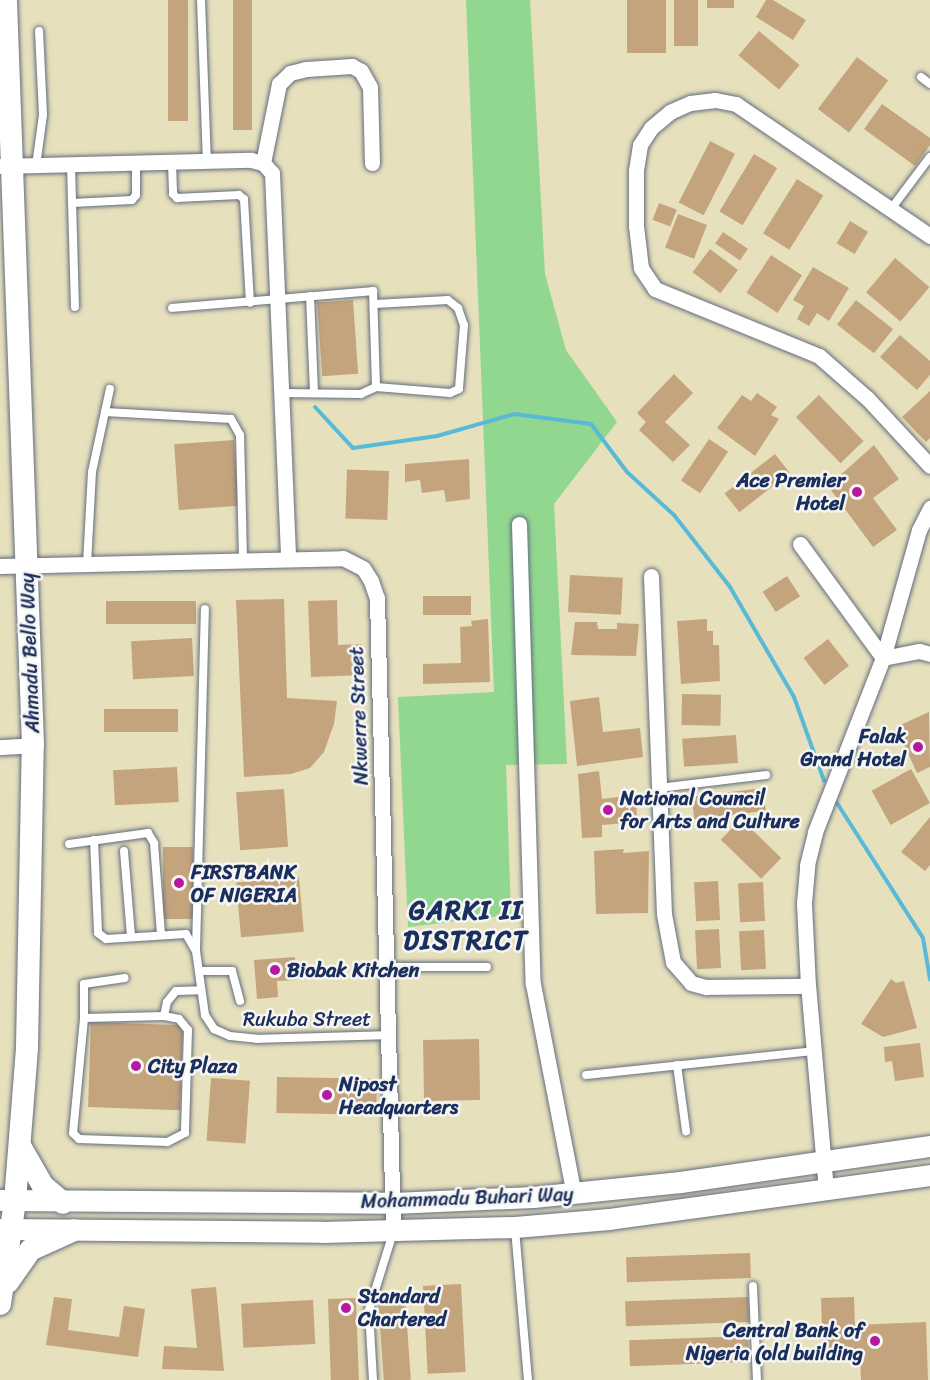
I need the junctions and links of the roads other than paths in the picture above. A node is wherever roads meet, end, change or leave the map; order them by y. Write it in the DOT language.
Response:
graph roads {
  1 [pos="6,0"];
  2 [pos="201,0"];
  3 [pos="39,31"];
  4 [pos="921,77"];
  5 [pos="930,84"];
  6 [pos="930,157"];
  7 [pos="207,162"];
  8 [pos="172,163"];
  9 [pos="263,163"];
  10 [pos="372,163"];
  11 [pos="136,164"];
  12 [pos="71,165"];
  13 [pos="6,166"];
  14 [pos="36,166"];
  15 [pos="72,203"];
  16 [pos="891,209"];
  17 [pos="930,236"];
  18 [pos="310,296"];
  19 [pos="279,301"];
  20 [pos="250,303"];
  21 [pos="375,304"];
  22 [pos="75,307"];
  23 [pos="172,308"];
  24 [pos="376,387"];
  25 [pos="110,389"];
  26 [pos="282,393"];
  27 [pos="314,393"];
  28 [pos="105,412"];
  29 [pos="930,466"];
  30 [pos="930,508"];
  31 [pos="519,524"];
  32 [pos="800,544"];
  33 [pos="288,557"];
  34 [pos="243,560"];
  35 [pos="87,564"];
  36 [pos="27,565"];
  37 [pos="0,566"];
  38 [pos="651,576"];
  39 [pos="205,609"];
  40 [pos="930,654"];
  41 [pos="883,658"];
  42 [pos="33,745"];
  43 [pos="0,747"];
  44 [pos="766,775"];
  45 [pos="659,788"];
  46 [pos="94,840"];
  47 [pos="69,844"];
  48 [pos="124,850"];
  49 [pos="161,935"];
  50 [pos="132,937"];
  51 [pos="196,951"];
  52 [pos="387,967"];
  53 [pos="486,968"];
  54 [pos="201,971"];
  55 [pos="125,978"];
  56 [pos="808,986"];
  57 [pos="201,990"];
  58 [pos="240,1001"];
  59 [pos="164,1016"];
  60 [pos="84,1018"];
  61 [pos="389,1035"];
  62 [pos="814,1051"];
  63 [pos="677,1065"];
  64 [pos="586,1075"];
  65 [pos="686,1131"];
  66 [pos="20,1146"];
  67 [pos="930,1146"];
  68 [pos="823,1162"];
  69 [pos="930,1175"];
  70 [pos="826,1190"];
  71 [pos="574,1194"];
  72 [pos="8,1201"];
  73 [pos="63,1203"];
  74 [pos="393,1203"];
  75 [pos="515,1227"];
  76 [pos="6,1229"];
  77 [pos="74,1230"];
  78 [pos="393,1232"];
  79 [pos="753,1286"];
  80 [pos="0,1304"];
  81 [pos="373,1380"];
  82 [pos="528,1380"];
  83 [pos="757,1380"];
  1 -- 13 [label="main road, Ahmadu Bello Way"];
  2 -- 7 [label="lane"];
  3 -- 14 [label="lane"];
  4 -- 5 [label="lane"];
  6 -- 16 [label="lane"];
  7 -- 8 [label="street"];
  7 -- 9 [label="street"];
  8 -- 11 [label="street"];
  8 -- 20 [label="lane"];
  9 -- 10 [label="street"];
  9 -- 19 [label="street"];
  11 -- 12 [label="street"];
  11 -- 15 [label="lane"];
  12 -- 14 [label="street"];
  12 -- 15 [label="lane"];
  13 -- 14 [label="street"];
  13 -- 36 [label="main road, Ahmadu Bello Way"];
  15 -- 22 [label="lane"];
  16 -- 17 [label="street"];
  16 -- 29 [label="street"];
  18 -- 19 [label="lane"];
  18 -- 21 [label="lane"];
  18 -- 27 [label="lane"];
  19 -- 20 [label="lane"];
  19 -- 26 [label="street"];
  20 -- 23 [label="lane"];
  21 -- 24 [label="lane"];
  21 -- 24 [label="lane"];
  24 -- 27 [label="lane"];
  25 -- 28 [label="lane"];
  26 -- 27 [label="lane"];
  26 -- 33 [label="street"];
  28 -- 34 [label="lane"];
  28 -- 35 [label="lane"];
  30 -- 41 [label="street"];
  31 -- 71 [label="street"];
  32 -- 41 [label="street"];
  33 -- 34 [label="street, Nkwerre Street"];
  33 -- 52 [label="street, Nkwerre Street"];
  34 -- 35 [label="street, Nkwerre Street"];
  35 -- 36 [label="street, Nkwerre Street"];
  36 -- 37 [label="street, Nkwerre Street"];
  36 -- 42 [label="main road, Ahmadu Bello Way"];
  38 -- 45 [label="street"];
  39 -- 51 [label="lane"];
  40 -- 41 [label="street"];
  41 -- 56 [label="street"];
  42 -- 43 [label="street"];
  42 -- 66 [label="main road, Ahmadu Bello Way"];
  44 -- 45 [label="lane"];
  45 -- 56 [label="street"];
  46 -- 47 [label="lane"];
  46 -- 49 [label="lane"];
  46 -- 50 [label="lane"];
  48 -- 50 [label="lane"];
  49 -- 50 [label="lane"];
  49 -- 51 [label="lane, Rukuba Street"];
  51 -- 54 [label="lane, Rukuba Street"];
  52 -- 53 [label="lane"];
  52 -- 61 [label="street, Nkwerre Street"];
  54 -- 57 [label="lane, Rukuba Street"];
  54 -- 58 [label="lane"];
  55 -- 60 [label="lane"];
  56 -- 62 [label="street"];
  57 -- 59 [label="lane"];
  57 -- 61 [label="lane, Rukuba Street"];
  59 -- 60 [label="lane"];
  59 -- 60 [label="lane"];
  61 -- 74 [label="street, Nkwerre Street"];
  62 -- 63 [label="lane"];
  62 -- 68 [label="street"];
  63 -- 64 [label="lane"];
  63 -- 65 [label="lane"];
  66 -- 72 [label="main road, Ahmadu Bello Way"];
  66 -- 73 [label="main road"];
  67 -- 68 [label="main road, Mohammadu Buhari Way"];
  68 -- 70 [label="street"];
  68 -- 71 [label="main road, Mohammadu Buhari Way"];
  69 -- 70 [label="main road, Mohammadu Buhari Way"];
  70 -- 75 [label="main road, Mohammadu Buhari Way"];
  71 -- 74 [label="main road, Mohammadu Buhari Way"];
  72 -- 73 [label="main road, Mohammadu Buhari Way"];
  72 -- 76 [label="main road, Ahmadu Bello Way"];
  73 -- 74 [label="main road, Mohammadu Buhari Way"];
  74 -- 78 [label="street, Nkwerre Street"];
  75 -- 78 [label="main road, Mohammadu Buhari Way"];
  75 -- 82 [label="lane"];
  76 -- 77 [label="main road, Mohammadu Buhari Way"];
  76 -- 80 [label="main road, Ahmadu Bello Way"];
  77 -- 78 [label="main road, Mohammadu Buhari Way"];
  77 -- 80 [label="main road"];
  78 -- 81 [label="lane"];
  79 -- 83 [label="lane"];
}
